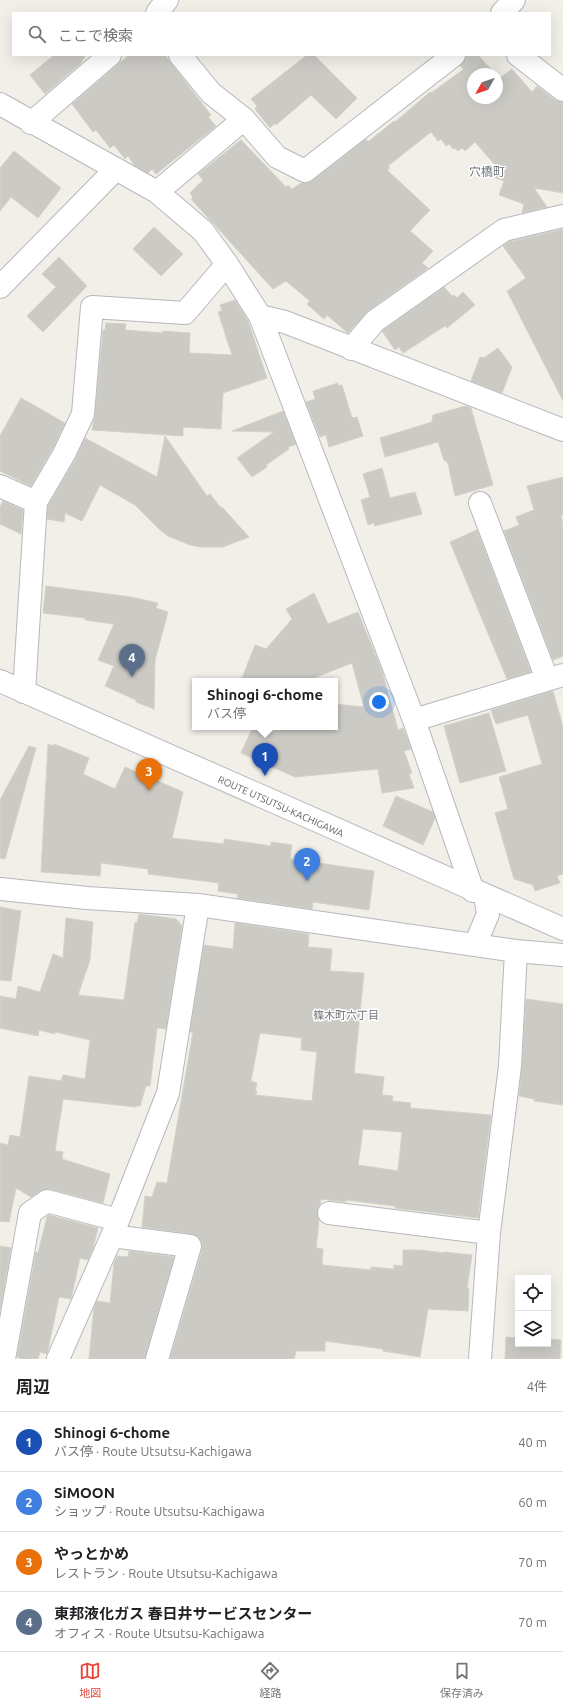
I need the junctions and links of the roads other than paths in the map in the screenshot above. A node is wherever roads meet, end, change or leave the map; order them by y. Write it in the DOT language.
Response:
graph roads {
  1 [pos="167,0"];
  2 [pos="514,0"];
  3 [pos="158,12"];
  4 [pos="503,12"];
  5 [pos="109,56"];
  6 [pos="181,56"];
  7 [pos="453,56"];
  8 [pos="519,56"];
  9 [pos="563,90"];
  10 [pos="0,104"];
  11 [pos="244,119"];
  12 [pos="31,122"];
  13 [pos="116,169"];
  14 [pos="157,192"];
  15 [pos="563,216"];
  16 [pos="227,264"];
  17 [pos="0,287"];
  18 [pos="260,316"];
  19 [pos="351,349"];
  20 [pos="563,430"];
  21 [pos="0,486"];
  22 [pos="36,502"];
  23 [pos="480,503"];
  24 [pos="555,677"];
  25 [pos="0,681"];
  26 [pos="24,692"];
  27 [pos="414,720"];
  28 [pos="0,889"];
  29 [pos="479,893"];
  30 [pos="198,905"];
  31 [pos="563,929"];
  32 [pos="476,945"];
  33 [pos="516,951"];
  34 [pos="563,955"];
  35 [pos="329,1213"];
  36 [pos="115,1228"];
  37 [pos="489,1233"];
  38 [pos="4,1359"];
  39 [pos="58,1359"];
  40 [pos="157,1359"];
  41 [pos="480,1359"];
  1 -- 3 [label="street"];
  2 -- 4 [label="street"];
  5 -- 12 [label="street"];
  6 -- 11 [label="street"];
  7 -- 11 [label="street"];
  8 -- 9 [label="street"];
  10 -- 12 [label="street"];
  11 -- 14 [label="street"];
  12 -- 13 [label="street"];
  13 -- 14 [label="street"];
  13 -- 17 [label="street"];
  14 -- 16 [label="street"];
  15 -- 19 [label="street"];
  16 -- 18 [label="street"];
  16 -- 22 [label="street"];
  18 -- 19 [label="street"];
  18 -- 27 [label="street"];
  19 -- 20 [label="street"];
  21 -- 22 [label="street"];
  22 -- 26 [label="street"];
  23 -- 24 [label="street"];
  24 -- 27 [label="street"];
  25 -- 26 [label="street, ROUTE UTSUTSU-KACHIGAWA"];
  26 -- 29 [label="street, ROUTE UTSUTSU-KACHIGAWA"];
  27 -- 29 [label="street"];
  28 -- 30 [label="street"];
  29 -- 31 [label="street, ROUTE UTSUTSU-KACHIGAWA"];
  29 -- 32 [label="street"];
  30 -- 32 [label="street"];
  30 -- 36 [label="street"];
  32 -- 33 [label="street"];
  33 -- 34 [label="street"];
  33 -- 37 [label="street"];
  35 -- 37 [label="street"];
  36 -- 38 [label="street"];
  36 -- 39 [label="street"];
  36 -- 40 [label="street"];
  37 -- 41 [label="street"];
}
